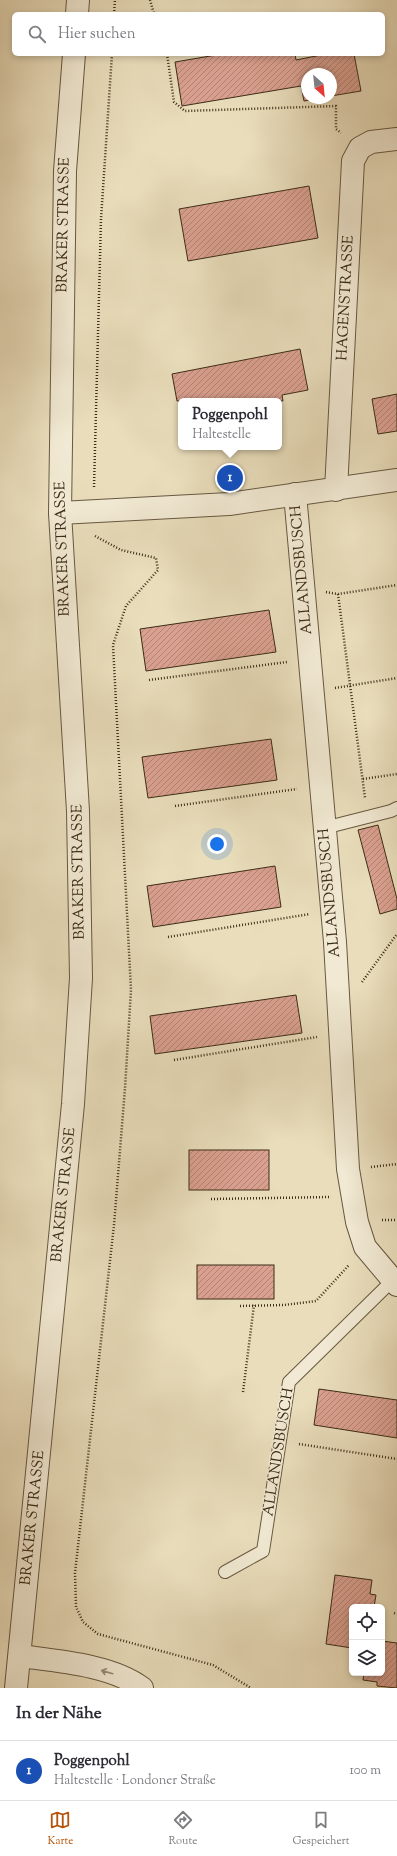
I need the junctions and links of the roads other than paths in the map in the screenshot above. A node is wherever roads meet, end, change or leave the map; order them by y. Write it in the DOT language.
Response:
graph roads {
  1 [pos="78,0"];
  2 [pos="77,12"];
  3 [pos="74,56"];
  4 [pos="397,139"];
  5 [pos="397,480"];
  6 [pos="336,490"];
  7 [pos="295,494"];
  8 [pos="60,513"];
  9 [pos="397,808"];
  10 [pos="324,828"];
  11 [pos="395,1283"];
  12 [pos="225,1572"];
  13 [pos="20,1656"];
  14 [pos="19,1685"];
  15 [pos="142,1688"];
  1 -- 2 [label="street"];
  3 -- 8 [label="street, BRAKER STRASSE"];
  4 -- 6 [label="street, HAGENSTRASSE"];
  5 -- 6 [label="street"];
  6 -- 7 [label="street"];
  7 -- 8 [label="street"];
  7 -- 10 [label="street, ALLANDSBUSCH"];
  8 -- 13 [label="street, BRAKER STRASSE"];
  9 -- 10 [label="lane"];
  10 -- 11 [label="street, ALLANDSBUSCH"];
  11 -- 12 [label="lane, ALLANDSBUSCH"];
  13 -- 14 [label="street, BRAKER STRASSE"];
  15 -- 13 [label="street, one-way"];
}
